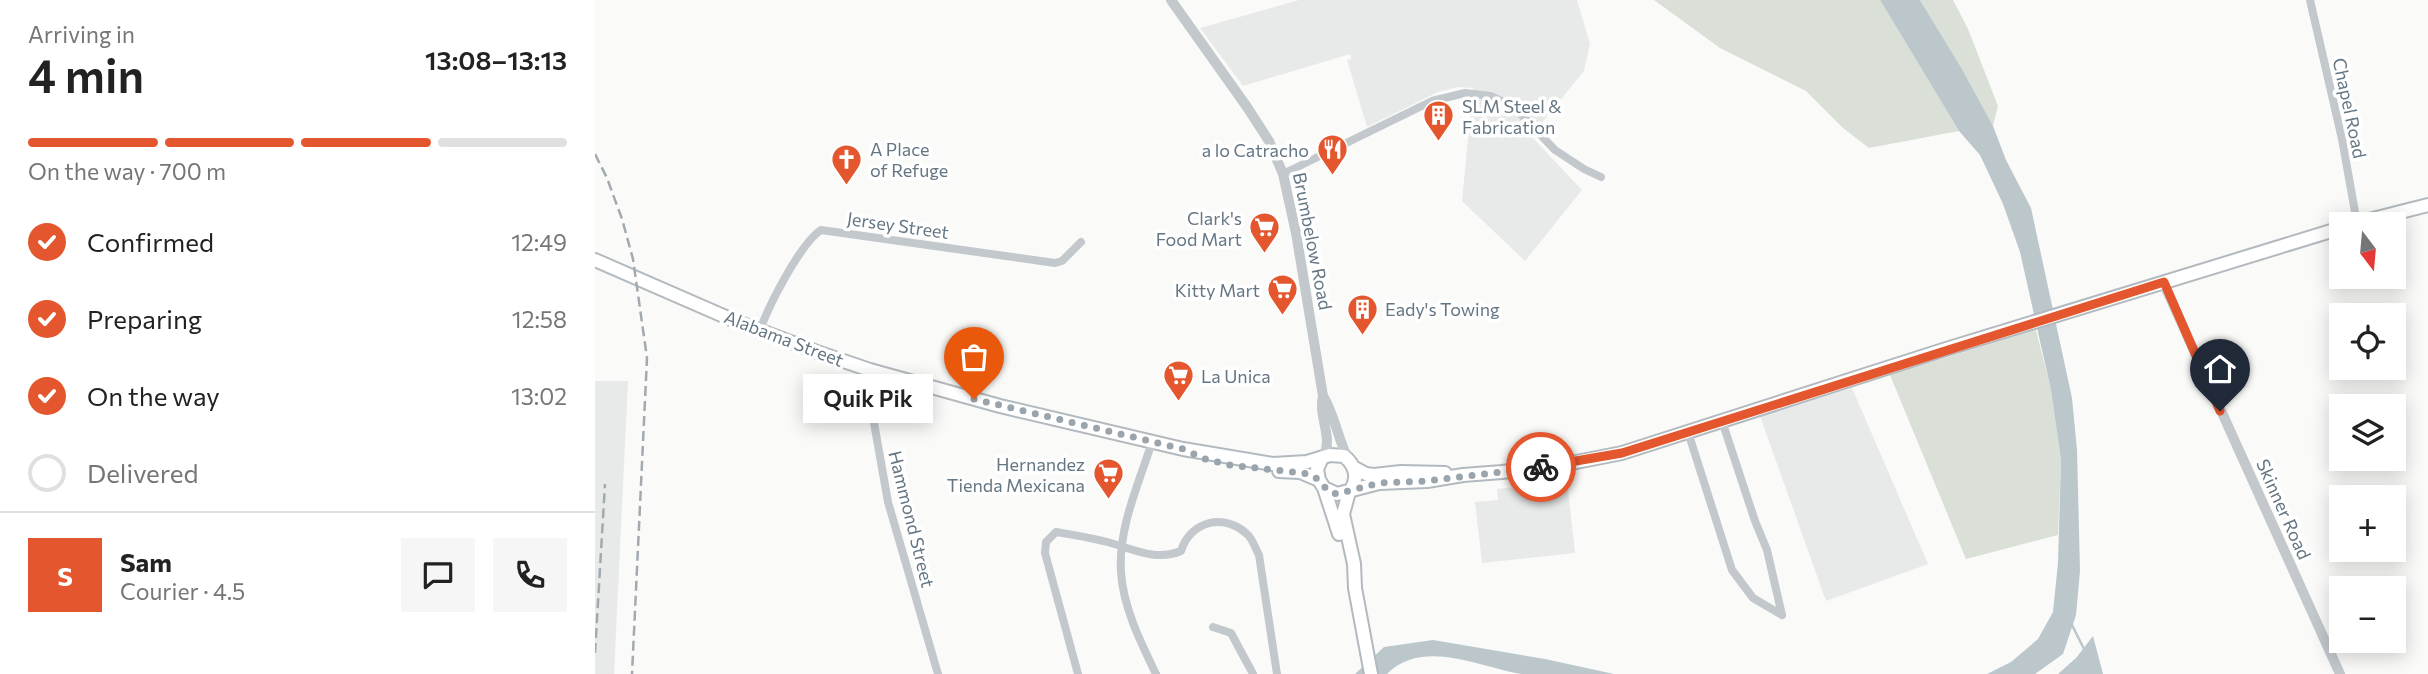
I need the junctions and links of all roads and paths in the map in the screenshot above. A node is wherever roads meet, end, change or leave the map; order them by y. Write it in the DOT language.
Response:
graph roads {
  1 [pos="1171,0"];
  2 [pos="2310,0"];
  3 [pos="1283,174"];
  4 [pos="1601,177"];
  5 [pos="2428,205"];
  6 [pos="2353,212"];
  7 [pos="2400,212"];
  8 [pos="2329,232"];
  9 [pos="1081,242"];
  10 [pos="595,260"];
  11 [pos="2164,282"];
  12 [pos="759,330"];
  13 [pos="870,370"];
  14 [pos="1323,396"];
  15 [pos="1722,421"];
  16 [pos="1688,432"];
  17 [pos="1153,442"];
  18 [pos="1183,449"];
  19 [pos="1323,457"];
  20 [pos="1351,463"];
  21 [pos="1462,475"];
  22 [pos="1321,484"];
  23 [pos="1350,491"];
  24 [pos="1122,547"];
  25 [pos="1355,588"];
  26 [pos="1213,628"];
  27 [pos="938,674"];
  28 [pos="1078,674"];
  29 [pos="1156,674"];
  30 [pos="1253,674"];
  31 [pos="1277,674"];
  32 [pos="1371,674"];
  33 [pos="2340,674"];
  1 -- 3 [label="street, Brumbelow Road"];
  2 -- 6 [label="street, Chapel Road"];
  3 -- 4 [label="street"];
  3 -- 14 [label="street, Brumbelow Road"];
  5 -- 7 [label="main road"];
  8 -- 11 [label="main road"];
  9 -- 12 [label="street, Jersey Street"];
  10 -- 12 [label="main road, Alabama Street"];
  11 -- 15 [label="main road"];
  11 -- 33 [label="street, Skinner Road"];
  12 -- 13 [label="main road, Alabama Street"];
  13 -- 17 [label="main road, Alabama Street"];
  13 -- 27 [label="street, Hammond Street"];
  14 -- 19 [label="street, Brumbelow Road"];
  14 -- 20 [label="street, Brumbelow Road"];
  15 -- 16 [label="main road"];
  15 -- 16 [label="street"];
  16 -- 21 [label="main road"];
  17 -- 18 [label="main road, Alabama Street"];
  17 -- 24 [label="street"];
  18 -- 19 [label="main road, Alabama Street"];
  18 -- 22 [label="main road, Alabama Street"];
  19 -- 20 [label="main road"];
  19 -- 22 [label="main road"];
  20 -- 21 [label="main road"];
  20 -- 23 [label="main road"];
  21 -- 23 [label="main road"];
  22 -- 23 [label="main road"];
  22 -- 25 [label="main road"];
  23 -- 25 [label="main road"];
  24 -- 28 [label="street"];
  24 -- 29 [label="street"];
  24 -- 31 [label="street"];
  25 -- 32 [label="main road"];
  26 -- 30 [label="street"];
}
